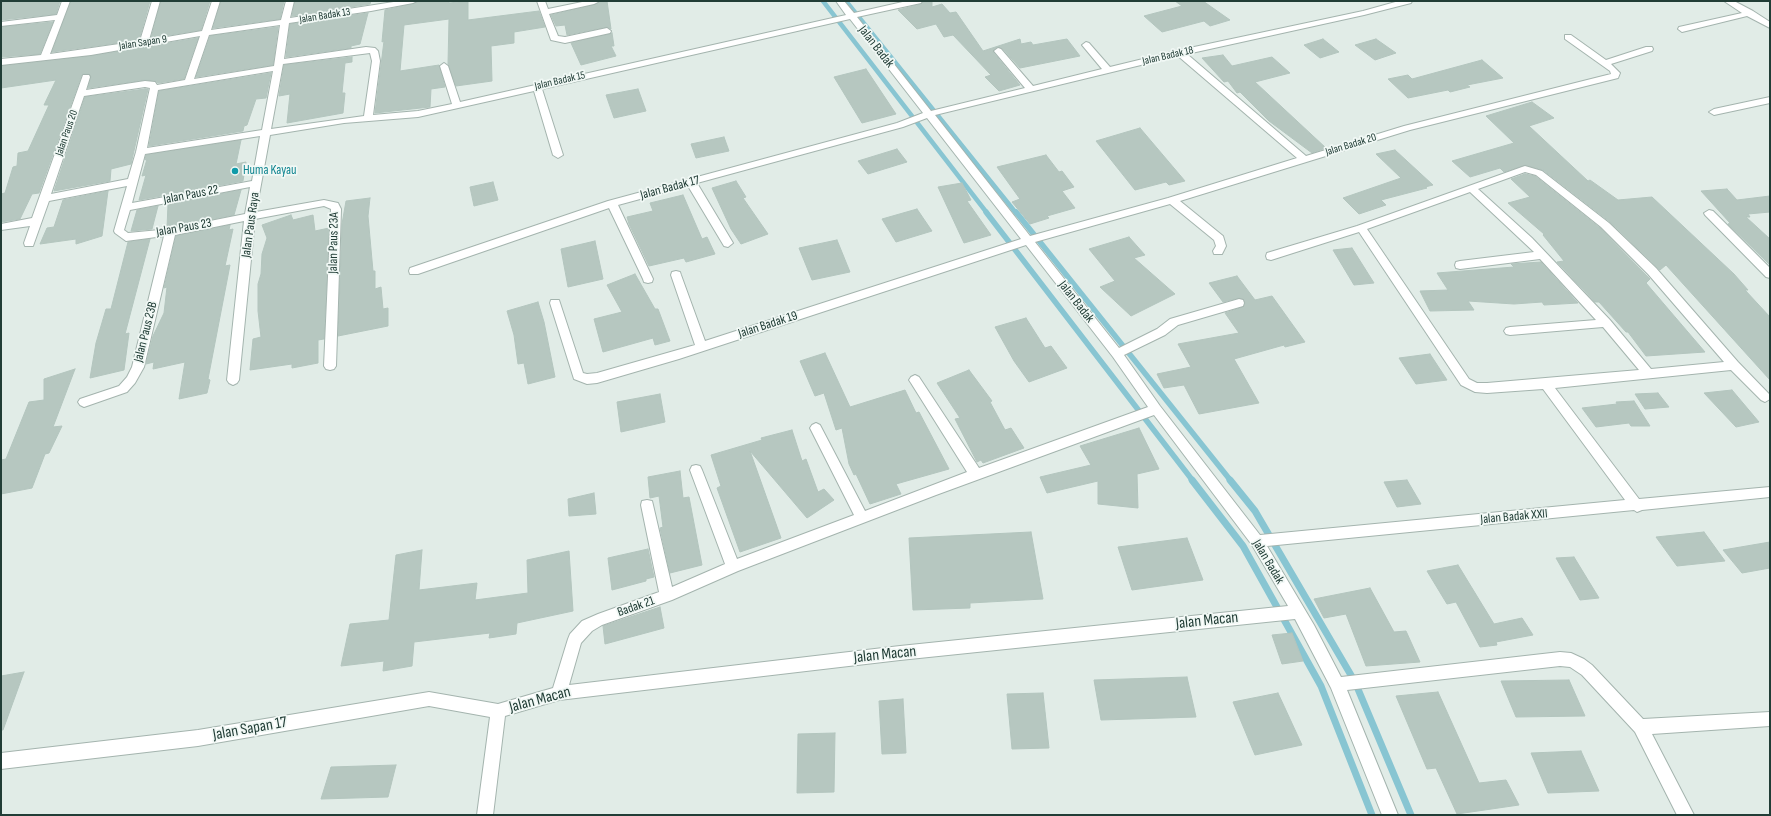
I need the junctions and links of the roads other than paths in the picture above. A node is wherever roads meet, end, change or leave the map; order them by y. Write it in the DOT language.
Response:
graph roads {
  1 [pos="66,1"];
  2 [pos="156,1"];
  3 [pos="216,1"];
  4 [pos="290,1"];
  5 [pos="413,1"];
  6 [pos="541,1"];
  7 [pos="840,1"];
  8 [pos="918,1"];
  9 [pos="1408,1"];
  10 [pos="1728,1"];
  11 [pos="594,2"];
  12 [pos="372,5"];
  13 [pos="545,12"];
  14 [pos="1750,13"];
  15 [pos="851,15"];
  16 [pos="59,17"];
  17 [pos="285,22"];
  18 [pos="1,24"];
  19 [pos="1770,26"];
  20 [pos="1682,29"];
  21 [pos="607,31"];
  22 [pos="206,33"];
  23 [pos="1568,37"];
  24 [pos="144,43"];
  25 [pos="1086,45"];
  26 [pos="1648,49"];
  27 [pos="998,51"];
  28 [pos="1180,53"];
  29 [pos="44,58"];
  30 [pos="1,62"];
  31 [pos="1604,63"];
  32 [pos="279,65"];
  33 [pos="444,66"];
  34 [pos="1108,71"];
  35 [pos="86,77"];
  36 [pos="189,82"];
  37 [pos="537,87"];
  38 [pos="154,88"];
  39 [pos="1031,90"];
  40 [pos="80,94"];
  41 [pos="1770,100"];
  42 [pos="457,105"];
  43 [pos="1714,112"];
  44 [pos="929,114"];
  45 [pos="368,118"];
  46 [pos="267,131"];
  47 [pos="140,152"];
  48 [pos="558,154"];
  49 [pos="1304,159"];
  50 [pos="132,182"];
  51 [pos="691,182"];
  52 [pos="257,183"];
  53 [pos="1472,189"];
  54 [pos="45,198"];
  55 [pos="1172,200"];
  56 [pos="612,204"];
  57 [pos="125,208"];
  58 [pos="1709,213"];
  59 [pos="250,216"];
  60 [pos="36,222"];
  61 [pos="1,227"];
  62 [pos="1361,228"];
  63 [pos="170,232"];
  64 [pos="1029,240"];
  65 [pos="29,243"];
  66 [pos="728,243"];
  67 [pos="1218,250"];
  68 [pos="1542,255"];
  69 [pos="1271,256"];
  70 [pos="1460,265"];
  71 [pos="414,271"];
  72 [pos="676,274"];
  73 [pos="1770,274"];
  74 [pos="648,279"];
  75 [pos="555,303"];
  76 [pos="1239,303"];
  77 [pos="1606,323"];
  78 [pos="1510,331"];
  79 [pos="701,347"];
  80 [pos="1117,354"];
  81 [pos="1734,365"];
  82 [pos="330,366"];
  83 [pos="1648,373"];
  84 [pos="233,380"];
  85 [pos="915,380"];
  86 [pos="1546,384"];
  87 [pos="1765,397"];
  88 [pos="84,402"];
  89 [pos="1156,409"];
  90 [pos="816,428"];
  91 [pos="696,470"];
  92 [pos="976,475"];
  93 [pos="1770,492"];
  94 [pos="647,504"];
  95 [pos="1637,506"];
  96 [pos="862,518"];
  97 [pos="1257,541"];
  98 [pos="734,567"];
  99 [pos="666,596"];
  100 [pos="1298,612"];
  101 [pos="1337,684"];
  102 [pos="559,692"];
  103 [pos="498,711"];
  104 [pos="1770,719"];
  105 [pos="1640,727"];
  106 [pos="1,761"];
  107 [pos="485,815"];
  108 [pos="1390,815"];
  109 [pos="1686,815"];
  1 -- 16 [label="street"];
  2 -- 24 [label="street"];
  3 -- 22 [label="street"];
  4 -- 17 [label="street, Jalan Paus Raya"];
  5 -- 12 [label="street, Jalan Badak 13"];
  6 -- 13 [label="street"];
  7 -- 15 [label="street, Jalan Badak"];
  8 -- 15 [label="street, Jalan Badak 15"];
  9 -- 28 [label="street, Jalan Badak 18"];
  10 -- 14 [label="street"];
  11 -- 13 [label="street"];
  12 -- 17 [label="street, Jalan Badak 13"];
  13 -- 21 [label="street"];
  14 -- 19 [label="street"];
  14 -- 20 [label="street"];
  15 -- 37 [label="street, Jalan Badak 15"];
  15 -- 44 [label="street, Jalan Badak"];
  16 -- 18 [label="street"];
  16 -- 29 [label="street"];
  17 -- 22 [label="street, Jalan Sapan 9"];
  17 -- 32 [label="street, Jalan Paus Raya"];
  22 -- 24 [label="street, Jalan Sapan 9"];
  22 -- 36 [label="street"];
  23 -- 31 [label="street, Jalan Badak 20"];
  24 -- 29 [label="street, Jalan Sapan 9"];
  25 -- 34 [label="street"];
  26 -- 31 [label="street"];
  27 -- 39 [label="street"];
  28 -- 34 [label="street, Jalan Badak 18"];
  28 -- 49 [label="street"];
  29 -- 30 [label="street, Jalan Sapan 9"];
  31 -- 49 [label="street, Jalan Badak 20"];
  32 -- 36 [label="street, Jalan Paus 20"];
  32 -- 45 [label="street, Jalan Paus 20"];
  32 -- 46 [label="street, Jalan Paus Raya"];
  33 -- 42 [label="street"];
  34 -- 39 [label="street, Jalan Badak 18"];
  35 -- 40 [label="street"];
  36 -- 38 [label="street, Jalan Paus 20"];
  37 -- 42 [label="street, Jalan Badak 15"];
  37 -- 48 [label="street"];
  38 -- 40 [label="street, Jalan Paus 20"];
  38 -- 47 [label="street"];
  39 -- 44 [label="street, Jalan Badak 18"];
  40 -- 54 [label="street, Jalan Paus 20"];
  41 -- 43 [label="street"];
  42 -- 45 [label="street, Jalan Badak 15"];
  44 -- 51 [label="street, Jalan Badak 17"];
  44 -- 64 [label="street, Jalan Badak"];
  45 -- 46 [label="street, Jalan Badak 15"];
  46 -- 47 [label="street, Jalan Badak 15"];
  46 -- 52 [label="street, Jalan Paus Raya"];
  47 -- 50 [label="street"];
  49 -- 55 [label="street, Jalan Badak 20"];
  50 -- 54 [label="street"];
  50 -- 57 [label="street"];
  51 -- 56 [label="street, Jalan Badak 17"];
  51 -- 66 [label="street"];
  52 -- 57 [label="street, Jalan Paus 22"];
  52 -- 59 [label="street, Jalan Paus Raya"];
  53 -- 62 [label="street"];
  53 -- 68 [label="street"];
  53 -- 81 [label="street"];
  54 -- 60 [label="street, Jalan Paus 20"];
  55 -- 64 [label="street, Jalan Badak 20"];
  55 -- 67 [label="street"];
  56 -- 71 [label="street, Jalan Badak 17"];
  56 -- 74 [label="street"];
  57 -- 63 [label="street, Jalan Paus 23"];
  58 -- 73 [label="street"];
  59 -- 63 [label="street, Jalan Paus 23"];
  59 -- 82 [label="street, Jalan Paus 23A"];
  59 -- 84 [label="street, Jalan Paus Raya"];
  60 -- 61 [label="street"];
  60 -- 65 [label="street, Jalan Paus 20"];
  62 -- 69 [label="street"];
  62 -- 86 [label="street"];
  63 -- 88 [label="street, Jalan Paus 23B"];
  64 -- 79 [label="street, Jalan Badak 19"];
  64 -- 80 [label="street, Jalan Badak"];
  68 -- 70 [label="street"];
  68 -- 77 [label="street"];
  72 -- 79 [label="street"];
  75 -- 79 [label="street, Jalan Badak 19"];
  76 -- 80 [label="street"];
  77 -- 78 [label="street"];
  77 -- 83 [label="street"];
  80 -- 89 [label="street, Jalan Badak"];
  81 -- 83 [label="street"];
  81 -- 87 [label="street"];
  83 -- 86 [label="street"];
  85 -- 92 [label="street"];
  86 -- 95 [label="street"];
  89 -- 92 [label="street"];
  89 -- 97 [label="street, Jalan Badak"];
  90 -- 96 [label="street"];
  91 -- 98 [label="street"];
  92 -- 96 [label="street"];
  93 -- 95 [label="street, Jalan Badak XXII"];
  94 -- 99 [label="street, Badak 21"];
  95 -- 97 [label="street, Jalan Badak XXII"];
  96 -- 98 [label="street"];
  97 -- 100 [label="street, Jalan Badak"];
  98 -- 99 [label="street"];
  99 -- 102 [label="street, Badak 21"];
  100 -- 101 [label="street, Jalan Badak"];
  100 -- 102 [label="street, Jalan Macan"];
  101 -- 105 [label="street"];
  101 -- 108 [label="street, Jalan Badak"];
  102 -- 103 [label="street, Jalan Macan"];
  103 -- 106 [label="street, Jalan Sapan 17"];
  103 -- 107 [label="street, Jalan Macan"];
  104 -- 105 [label="street"];
  105 -- 109 [label="street"];
}
